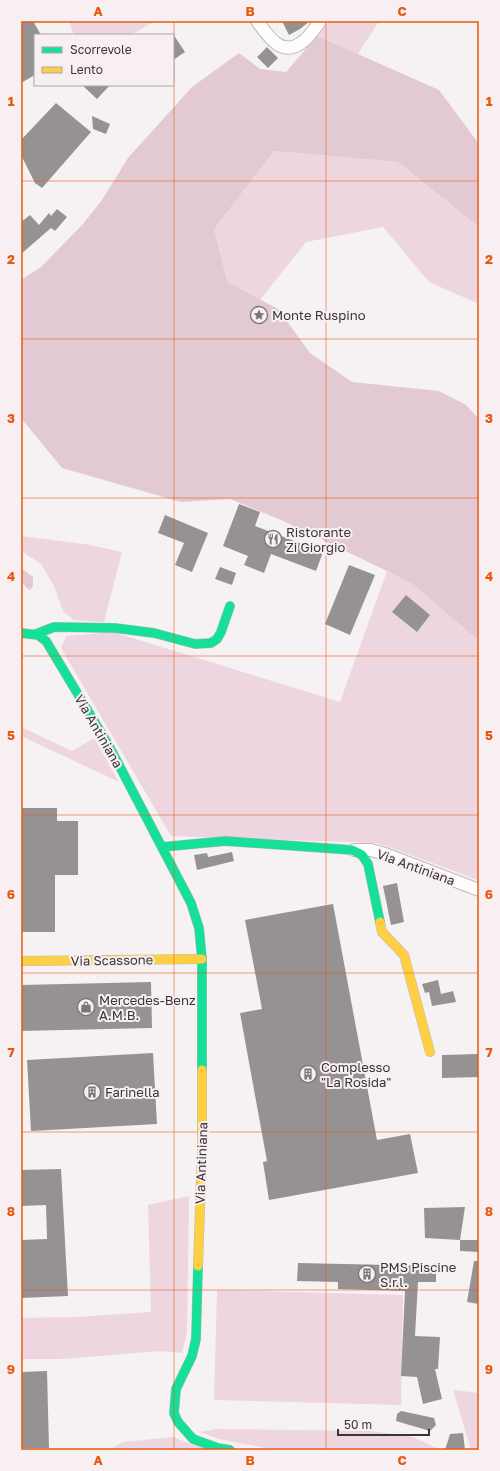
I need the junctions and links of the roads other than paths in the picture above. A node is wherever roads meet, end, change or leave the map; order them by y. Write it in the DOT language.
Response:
graph roads {
  1 [pos="257,21"];
  2 [pos="320,21"];
  3 [pos="230,606"];
  4 [pos="21,633"];
  5 [pos="36,634"];
  6 [pos="162,847"];
  7 [pos="352,850"];
  8 [pos="479,890"];
  9 [pos="202,959"];
  10 [pos="21,961"];
  11 [pos="430,1052"];
  12 [pos="230,1450"];
  1 -- 2 [label="street"];
  3 -- 5 [label="street"];
  4 -- 5 [label="street"];
  5 -- 6 [label="street, Via Antiniana"];
  6 -- 7 [label="street, Via Antiniana"];
  6 -- 9 [label="street, Via Antiniana"];
  7 -- 8 [label="street, Via Antiniana"];
  7 -- 11 [label="street, Via Antiniana"];
  9 -- 10 [label="street, Via Scassone"];
  9 -- 12 [label="street, Via Antiniana"];
}
